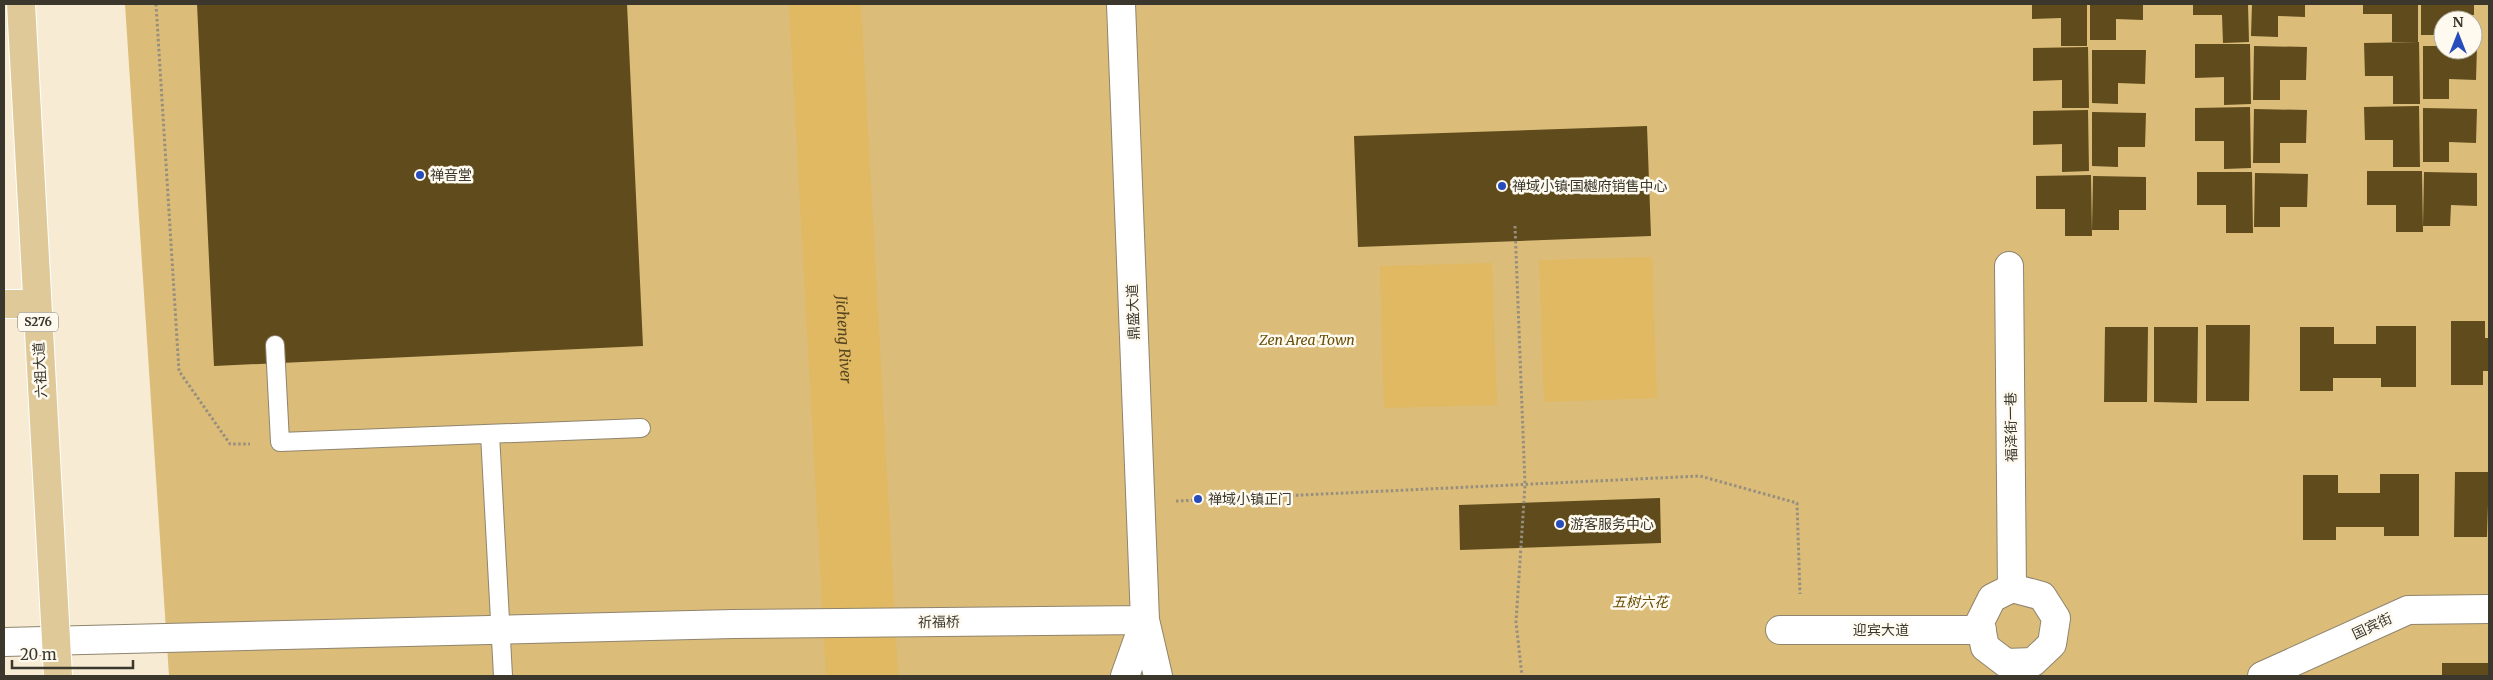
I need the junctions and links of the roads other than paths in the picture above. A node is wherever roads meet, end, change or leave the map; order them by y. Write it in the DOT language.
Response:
graph roads {
  1 [pos="21,4"];
  2 [pos="1121,4"];
  3 [pos="2009,266"];
  4 [pos="4,304"];
  5 [pos="36,304"];
  6 [pos="275,345"];
  7 [pos="642,428"];
  8 [pos="490,434"];
  9 [pos="2012,588"];
  10 [pos="2489,609"];
  11 [pos="1145,620"];
  12 [pos="500,630"];
  13 [pos="1790,630"];
  14 [pos="1982,630"];
  15 [pos="56,640"];
  16 [pos="4,642"];
  17 [pos="2016,670"];
  18 [pos="58,676"];
  19 [pos="503,676"];
  20 [pos="1125,676"];
  21 [pos="1158,676"];
  22 [pos="2262,676"];
  1 -- 5 [label="main road, 六祖大道 / S276"];
  2 -- 11 [label="street, 鼎盛大道"];
  3 -- 9 [label="street, 福泽街一巷"];
  4 -- 5 [label="main road"];
  5 -- 15 [label="main road, 六祖大道 / S276"];
  6 -- 8 [label="lane"];
  7 -- 8 [label="lane"];
  8 -- 12 [label="lane"];
  9 -- 14 [label="street"];
  9 -- 17 [label="street"];
  10 -- 22 [label="street, 国宾街"];
  11 -- 12 [label="street, 祈福桥"];
  11 -- 20 [label="street, 鼎盛大道"];
  11 -- 21 [label="street, 鼎盛大道"];
  12 -- 15 [label="street, 祈福桥"];
  12 -- 19 [label="lane"];
  13 -- 14 [label="street, 迎宾大道"];
  14 -- 17 [label="street"];
  15 -- 16 [label="street, 祈福桥"];
  15 -- 18 [label="main road, 六祖大道 / S276"];
}
